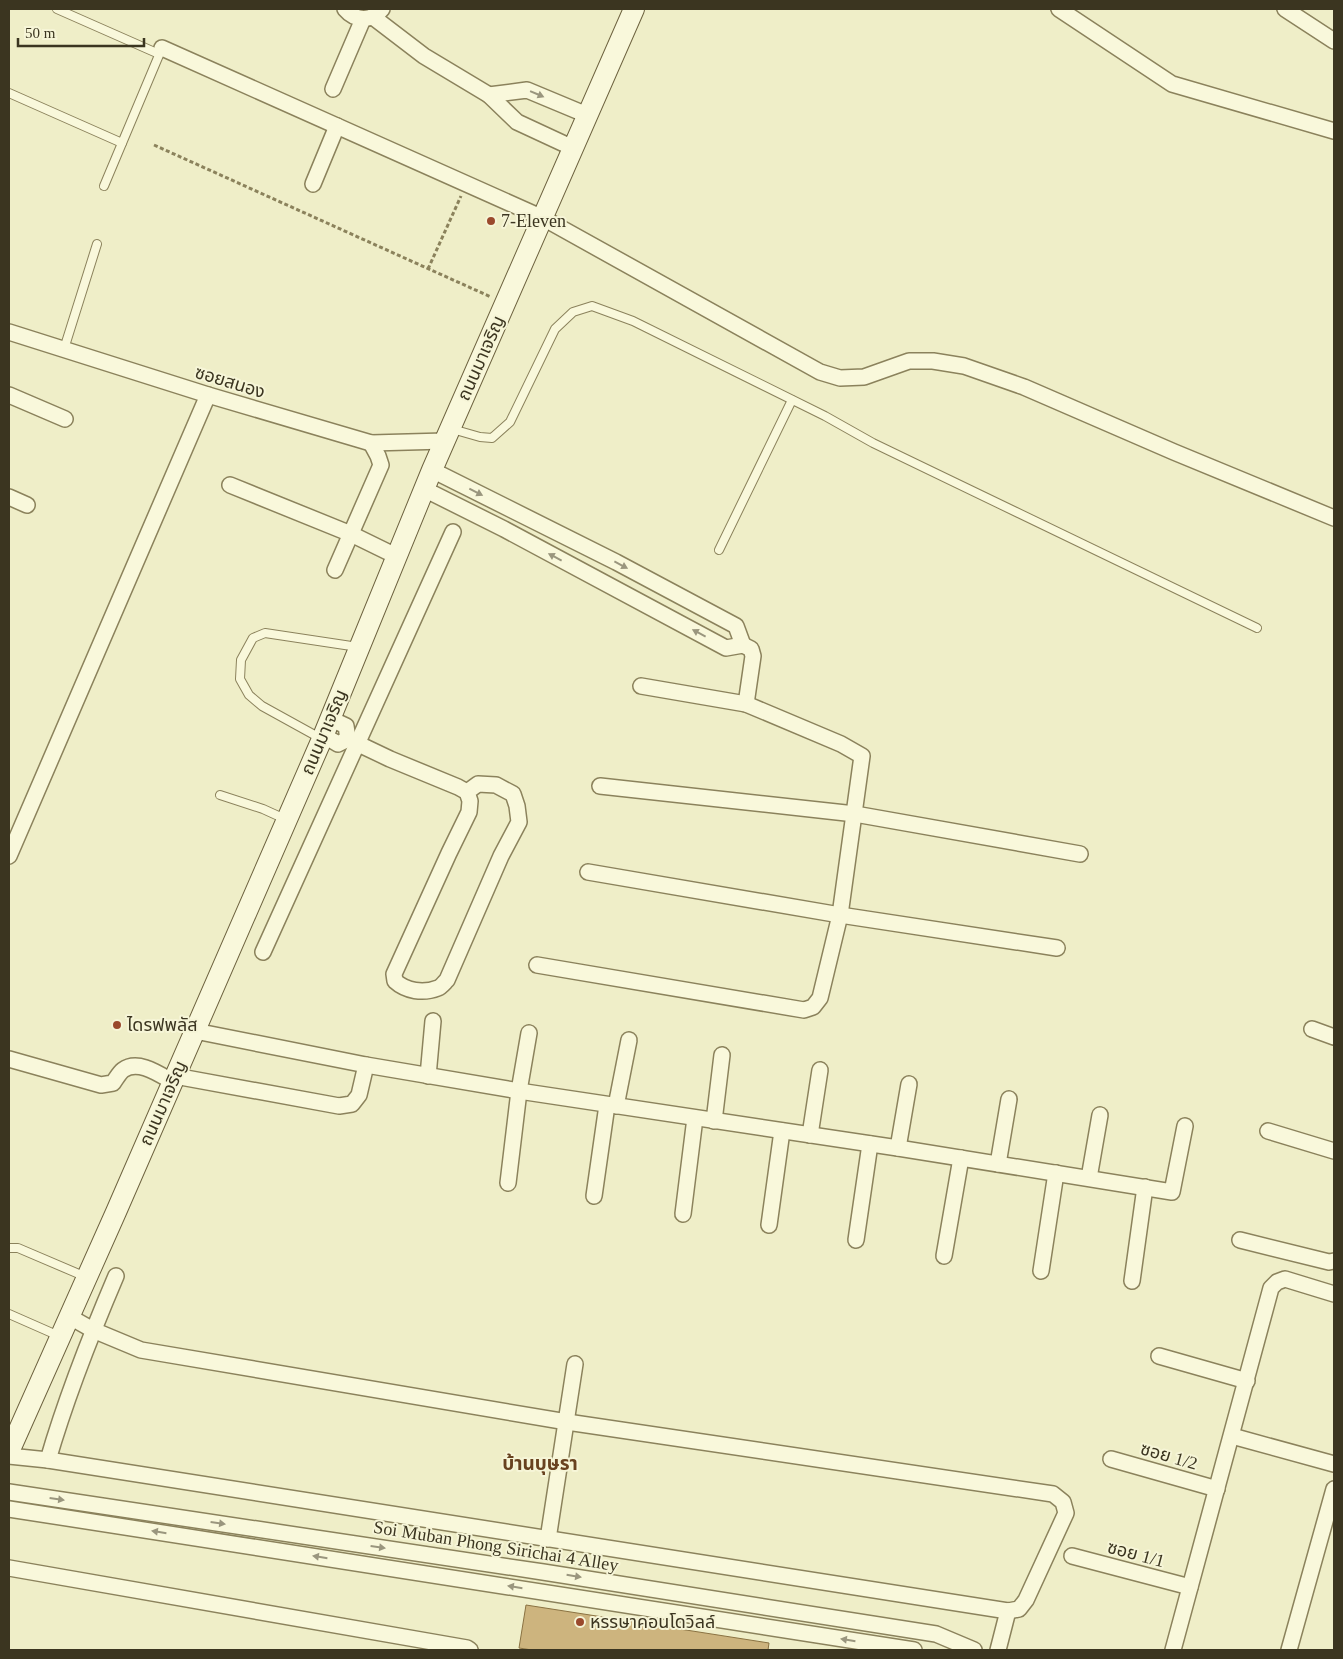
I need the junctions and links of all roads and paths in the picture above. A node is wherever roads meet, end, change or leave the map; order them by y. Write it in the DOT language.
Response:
graph roads {
  1 [pos="57,9"];
  2 [pos="344,9"];
  3 [pos="634,9"];
  4 [pos="1059,9"];
  5 [pos="1285,9"];
  6 [pos="373,15"];
  7 [pos="1334,41"];
  8 [pos="161,51"];
  9 [pos="333,89"];
  10 [pos="9,93"];
  11 [pos="489,95"];
  12 [pos="587,115"];
  13 [pos="337,126"];
  14 [pos="1334,131"];
  15 [pos="122,143"];
  16 [pos="154,146"];
  17 [pos="573,148"];
  18 [pos="313,184"];
  19 [pos="466,184"];
  20 [pos="104,186"];
  21 [pos="543,218"];
  22 [pos="97,244"];
  23 [pos="428,269"];
  24 [pos="505,303"];
  25 [pos="9,332"];
  26 [pos="64,349"];
  27 [pos="9,395"];
  28 [pos="208,395"];
  29 [pos="792,400"];
  30 [pos="65,420"];
  31 [pos="448,435"];
  32 [pos="371,443"];
  33 [pos="432,470"];
  34 [pos="230,485"];
  35 [pos="424,489"];
  36 [pos="9,497"];
  37 [pos="27,505"];
  38 [pos="1334,518"];
  39 [pos="453,532"];
  40 [pos="351,534"];
  41 [pos="719,550"];
  42 [pos="396,556"];
  43 [pos="335,570"];
  44 [pos="1257,628"];
  45 [pos="743,645"];
  46 [pos="359,648"];
  47 [pos="641,686"];
  48 [pos="746,704"];
  49 [pos="325,731"];
  50 [pos="353,742"];
  51 [pos="600,786"];
  52 [pos="467,792"];
  53 [pos="220,794"];
  54 [pos="855,814"];
  55 [pos="287,820"];
  56 [pos="1080,854"];
  57 [pos="9,856"];
  58 [pos="588,872"];
  59 [pos="840,915"];
  60 [pos="1057,948"];
  61 [pos="263,952"];
  62 [pos="537,965"];
  63 [pos="433,1021"];
  64 [pos="1312,1030"];
  65 [pos="195,1031"];
  66 [pos="529,1033"];
  67 [pos="1334,1037"];
  68 [pos="629,1040"];
  69 [pos="722,1054"];
  70 [pos="9,1059"];
  71 [pos="366,1065"];
  72 [pos="820,1070"];
  73 [pos="428,1076"];
  74 [pos="174,1079"];
  75 [pos="909,1084"];
  76 [pos="519,1091"];
  77 [pos="1008,1099"];
  78 [pos="612,1106"];
  79 [pos="1100,1116"];
  80 [pos="695,1118"];
  81 [pos="714,1121"];
  82 [pos="1185,1126"];
  83 [pos="782,1131"];
  84 [pos="1268,1131"];
  85 [pos="810,1135"];
  86 [pos="870,1144"];
  87 [pos="898,1148"];
  88 [pos="1334,1151"];
  89 [pos="961,1158"];
  90 [pos="998,1164"];
  91 [pos="1056,1173"];
  92 [pos="1089,1178"];
  93 [pos="508,1183"];
  94 [pos="1145,1188"];
  95 [pos="594,1196"];
  96 [pos="683,1214"];
  97 [pos="769,1225"];
  98 [pos="856,1240"];
  99 [pos="1240,1240"];
  100 [pos="9,1248"];
  101 [pos="944,1256"];
  102 [pos="1334,1261"];
  103 [pos="1041,1271"];
  104 [pos="116,1276"];
  105 [pos="87,1277"];
  106 [pos="1132,1281"];
  107 [pos="1334,1294"];
  108 [pos="9,1314"];
  109 [pos="70,1317"];
  110 [pos="93,1330"];
  111 [pos="61,1337"];
  112 [pos="1159,1356"];
  113 [pos="576,1364"];
  114 [pos="1247,1381"];
  115 [pos="567,1422"];
  116 [pos="1232,1436"];
  117 [pos="9,1454"];
  118 [pos="1111,1459"];
  119 [pos="48,1460"];
  120 [pos="1334,1464"];
  121 [pos="1217,1489"];
  122 [pos="1334,1489"];
  123 [pos="9,1492"];
  124 [pos="9,1509"];
  125 [pos="548,1539"];
  126 [pos="1072,1556"];
  127 [pos="9,1568"];
  128 [pos="543,1572"];
  129 [pos="1190,1587"];
  130 [pos="541,1591"];
  131 [pos="1008,1612"];
  132 [pos="470,1650"];
  133 [pos="914,1650"];
  134 [pos="974,1650"];
  135 [pos="998,1650"];
  136 [pos="1172,1650"];
  137 [pos="1289,1650"];
  1 -- 8 [label="lane"];
  2 -- 6 [label="street"];
  3 -- 12 [label="main road, ถนนมาเจริญ"];
  4 -- 14 [label="street"];
  5 -- 7 [label="street"];
  6 -- 9 [label="street"];
  6 -- 11 [label="street"];
  8 -- 13 [label="street"];
  8 -- 15 [label="lane"];
  10 -- 15 [label="lane"];
  11 -- 12 [label="street, one-way"];
  11 -- 17 [label="street"];
  12 -- 17 [label="main road, ถนนมาเจริญ"];
  13 -- 18 [label="street"];
  13 -- 19 [label="street"];
  15 -- 20 [label="lane"];
  16 -- 23 [label="path"];
  17 -- 21 [label="main road, ถนนมาเจริญ"];
  19 -- 21 [label="street"];
  19 -- 23 [label="path"];
  21 -- 24 [label="main road, ถนนมาเจริญ"];
  21 -- 38 [label="street"];
  22 -- 26 [label="lane"];
  23 -- 24 [label="path"];
  24 -- 31 [label="main road, ถนนมาเจริญ"];
  25 -- 26 [label="street, ซอยสนอง"];
  26 -- 28 [label="street, ซอยสนอง"];
  27 -- 30 [label="street"];
  28 -- 32 [label="street, ซอยสนอง"];
  28 -- 57 [label="street"];
  29 -- 31 [label="lane"];
  29 -- 41 [label="lane"];
  29 -- 44 [label="lane"];
  31 -- 32 [label="street, ซอยสนอง"];
  31 -- 33 [label="main road, ถนนมาเจริญ"];
  32 -- 40 [label="street"];
  33 -- 35 [label="main road, ถนนมาเจริญ"];
  33 -- 45 [label="street, one-way"];
  34 -- 40 [label="street"];
  35 -- 42 [label="main road, ถนนมาเจริญ"];
  45 -- 35 [label="street, one-way"];
  36 -- 37 [label="street"];
  39 -- 50 [label="street"];
  40 -- 42 [label="street"];
  40 -- 43 [label="street"];
  42 -- 46 [label="main road, ถนนมาเจริญ"];
  45 -- 48 [label="street"];
  46 -- 49 [label="main road, ถนนมาเจริญ"];
  46 -- 49 [label="lane"];
  47 -- 48 [label="street"];
  48 -- 54 [label="street"];
  49 -- 50 [label="street"];
  49 -- 55 [label="main road, ถนนมาเจริญ"];
  50 -- 52 [label="street"];
  50 -- 61 [label="street"];
  51 -- 54 [label="street"];
  52 -- 52 [label="street"];
  53 -- 55 [label="lane"];
  54 -- 56 [label="street"];
  54 -- 59 [label="street"];
  55 -- 65 [label="main road, ถนนมาเจริญ"];
  58 -- 59 [label="street"];
  59 -- 60 [label="street"];
  59 -- 62 [label="street"];
  63 -- 73 [label="street"];
  64 -- 67 [label="street"];
  65 -- 71 [label="street"];
  65 -- 74 [label="main road, ถนนมาเจริญ"];
  66 -- 76 [label="street"];
  68 -- 78 [label="street"];
  69 -- 81 [label="street"];
  70 -- 74 [label="street"];
  71 -- 73 [label="street"];
  71 -- 74 [label="street"];
  72 -- 85 [label="street"];
  73 -- 76 [label="street"];
  74 -- 105 [label="main road, ถนนมาเจริญ"];
  75 -- 87 [label="street"];
  76 -- 78 [label="street"];
  76 -- 93 [label="street"];
  77 -- 90 [label="street"];
  78 -- 80 [label="street"];
  78 -- 95 [label="street"];
  79 -- 92 [label="street"];
  80 -- 81 [label="street"];
  80 -- 96 [label="street"];
  81 -- 83 [label="street"];
  82 -- 94 [label="street"];
  83 -- 85 [label="street"];
  83 -- 97 [label="street"];
  84 -- 88 [label="street"];
  85 -- 86 [label="street"];
  86 -- 87 [label="street"];
  86 -- 98 [label="street"];
  87 -- 89 [label="street"];
  89 -- 90 [label="street"];
  89 -- 101 [label="street"];
  90 -- 91 [label="street"];
  91 -- 92 [label="street"];
  91 -- 103 [label="street"];
  92 -- 94 [label="street"];
  94 -- 106 [label="street"];
  99 -- 102 [label="street"];
  100 -- 105 [label="lane"];
  104 -- 110 [label="street"];
  105 -- 109 [label="main road, ถนนมาเจริญ"];
  107 -- 114 [label="street"];
  108 -- 111 [label="lane"];
  109 -- 110 [label="street"];
  109 -- 111 [label="main road, ถนนมาเจริญ"];
  110 -- 115 [label="street"];
  110 -- 119 [label="street"];
  111 -- 117 [label="main road, ถนนมาเจริญ"];
  112 -- 114 [label="street"];
  113 -- 115 [label="street"];
  114 -- 116 [label="street"];
  115 -- 125 [label="street"];
  115 -- 131 [label="street"];
  116 -- 120 [label="street"];
  116 -- 121 [label="street"];
  117 -- 119 [label="street"];
  118 -- 121 [label="street, ซอย 1/2"];
  119 -- 125 [label="street"];
  121 -- 129 [label="street"];
  122 -- 137 [label="street"];
  123 -- 128 [label="street, Soi Muban Phong Sirichai 4 Alley, one-way"];
  130 -- 124 [label="street, one-way"];
  125 -- 131 [label="street"];
  126 -- 129 [label="street, ซอย 1/1"];
  127 -- 132 [label="street"];
  128 -- 130 [label="street"];
  128 -- 134 [label="street, Soi Muban Phong Sirichai 4 Alley, one-way"];
  129 -- 136 [label="street"];
  133 -- 130 [label="street, one-way"];
  131 -- 135 [label="street"];
}
